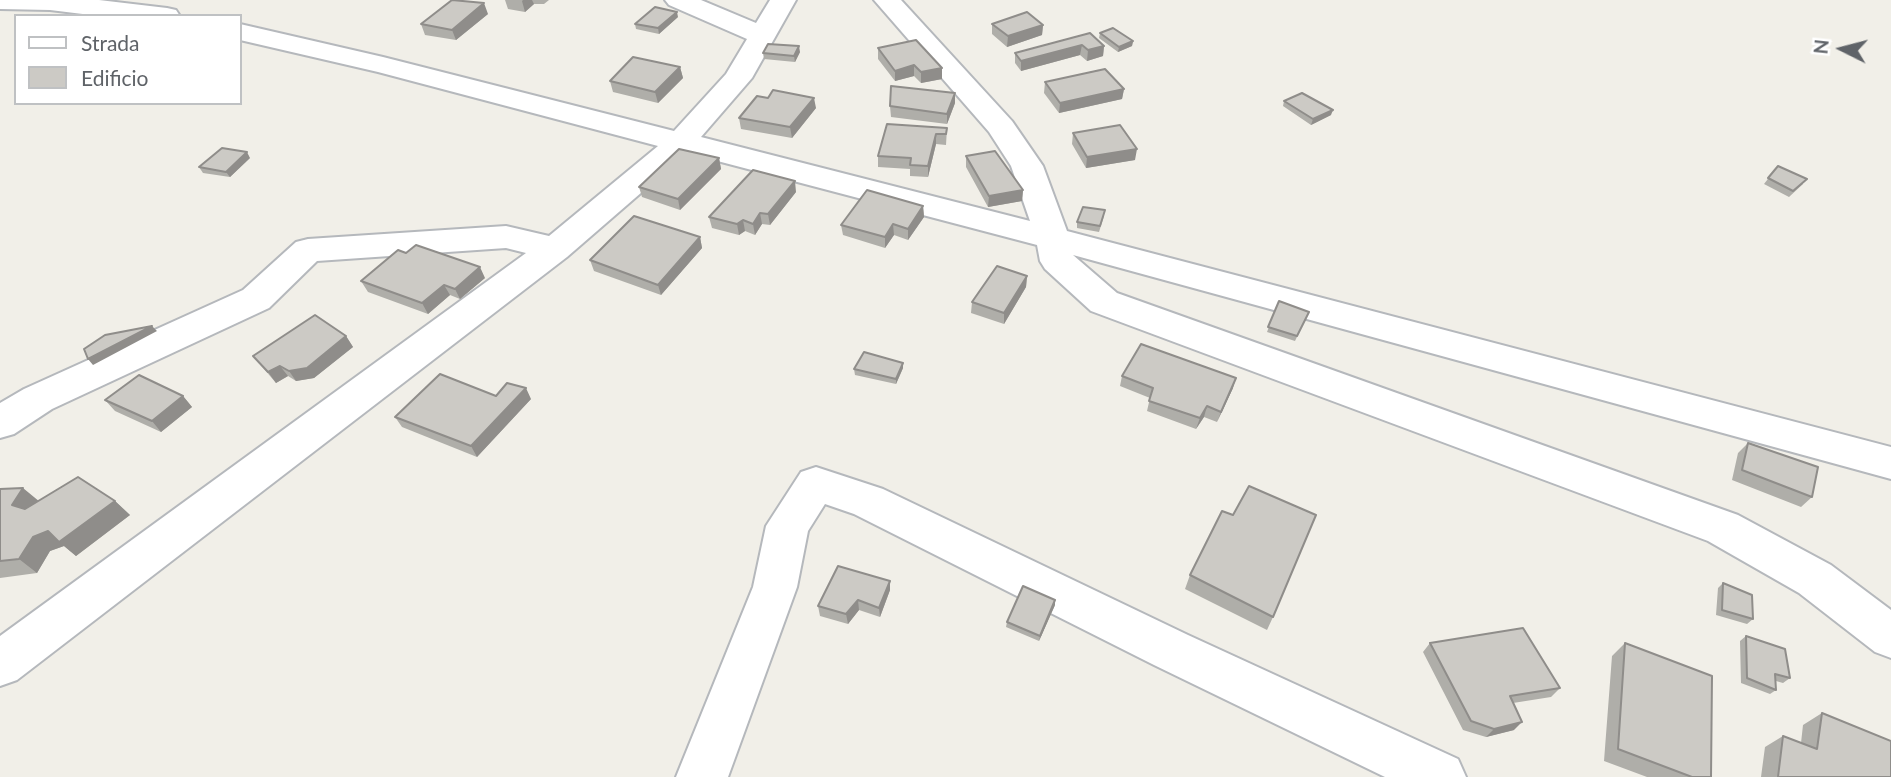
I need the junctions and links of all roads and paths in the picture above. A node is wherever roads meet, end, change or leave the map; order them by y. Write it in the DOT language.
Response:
graph roads {
  1 [pos="678,0"];
  2 [pos="782,0"];
  3 [pos="887,0"];
  4 [pos="0,1"];
  5 [pos="150,14"];
  6 [pos="242,32"];
  7 [pos="762,35"];
  8 [pos="679,144"];
  9 [pos="1053,238"];
  10 [pos="555,249"];
  11 [pos="0,422"];
  12 [pos="1891,463"];
  13 [pos="1891,637"];
  14 [pos="0,664"];
  15 [pos="702,777"];
  16 [pos="1440,777"];
  1 -- 7 [label="street"];
  2 -- 7 [label="street"];
  3 -- 9 [label="street"];
  4 -- 5 [label="street"];
  6 -- 8 [label="street"];
  7 -- 8 [label="street"];
  8 -- 9 [label="street"];
  8 -- 10 [label="street"];
  9 -- 12 [label="street"];
  9 -- 13 [label="street"];
  10 -- 11 [label="street"];
  10 -- 14 [label="street"];
  15 -- 16 [label="street"];
}
